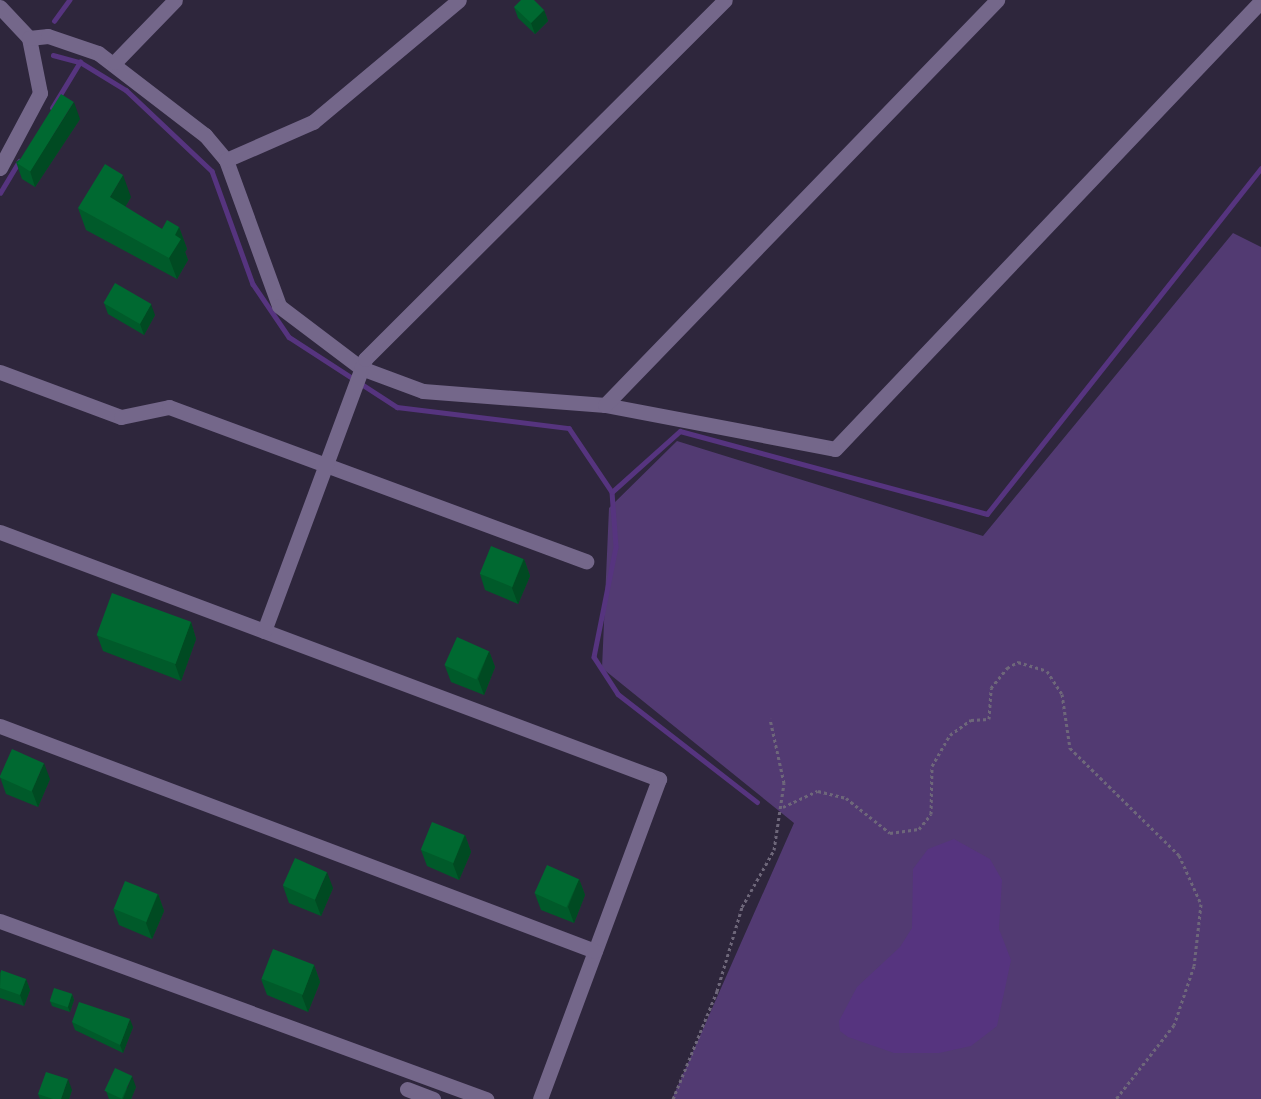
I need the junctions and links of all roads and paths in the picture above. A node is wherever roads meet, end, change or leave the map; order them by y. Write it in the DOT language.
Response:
graph roads {
  1 [pos="175,0"];
  2 [pos="459,0"];
  3 [pos="725,0"];
  4 [pos="997,0"];
  5 [pos="1261,1"];
  6 [pos="0,7"];
  7 [pos="29,38"];
  8 [pos="115,62"];
  9 [pos="226,160"];
  10 [pos="0,168"];
  11 [pos="361,368"];
  12 [pos="0,372"];
  13 [pos="605,405"];
  14 [pos="326,464"];
  15 [pos="0,532"];
  16 [pos="586,561"];
  17 [pos="264,631"];
  18 [pos="770,719"];
  19 [pos="0,726"];
  20 [pos="783,807"];
  21 [pos="0,921"];
  22 [pos="595,951"];
  23 [pos="407,1089"];
  24 [pos="434,1099"];
  25 [pos="486,1099"];
  26 [pos="540,1099"];
  27 [pos="673,1099"];
  28 [pos="1116,1099"];
  1 -- 8 [label="street"];
  2 -- 9 [label="street"];
  3 -- 11 [label="street"];
  4 -- 13 [label="street"];
  5 -- 13 [label="street"];
  6 -- 7 [label="street"];
  7 -- 8 [label="street"];
  7 -- 10 [label="street"];
  8 -- 9 [label="street"];
  9 -- 11 [label="street"];
  11 -- 13 [label="street"];
  11 -- 14 [label="street"];
  12 -- 14 [label="street"];
  14 -- 16 [label="street"];
  14 -- 17 [label="street"];
  15 -- 17 [label="street"];
  17 -- 22 [label="street"];
  18 -- 20 [label="path"];
  19 -- 22 [label="street"];
  20 -- 27 [label="path"];
  20 -- 28 [label="path"];
  21 -- 25 [label="street"];
  22 -- 26 [label="street"];
  23 -- 24 [label="street"];
}
